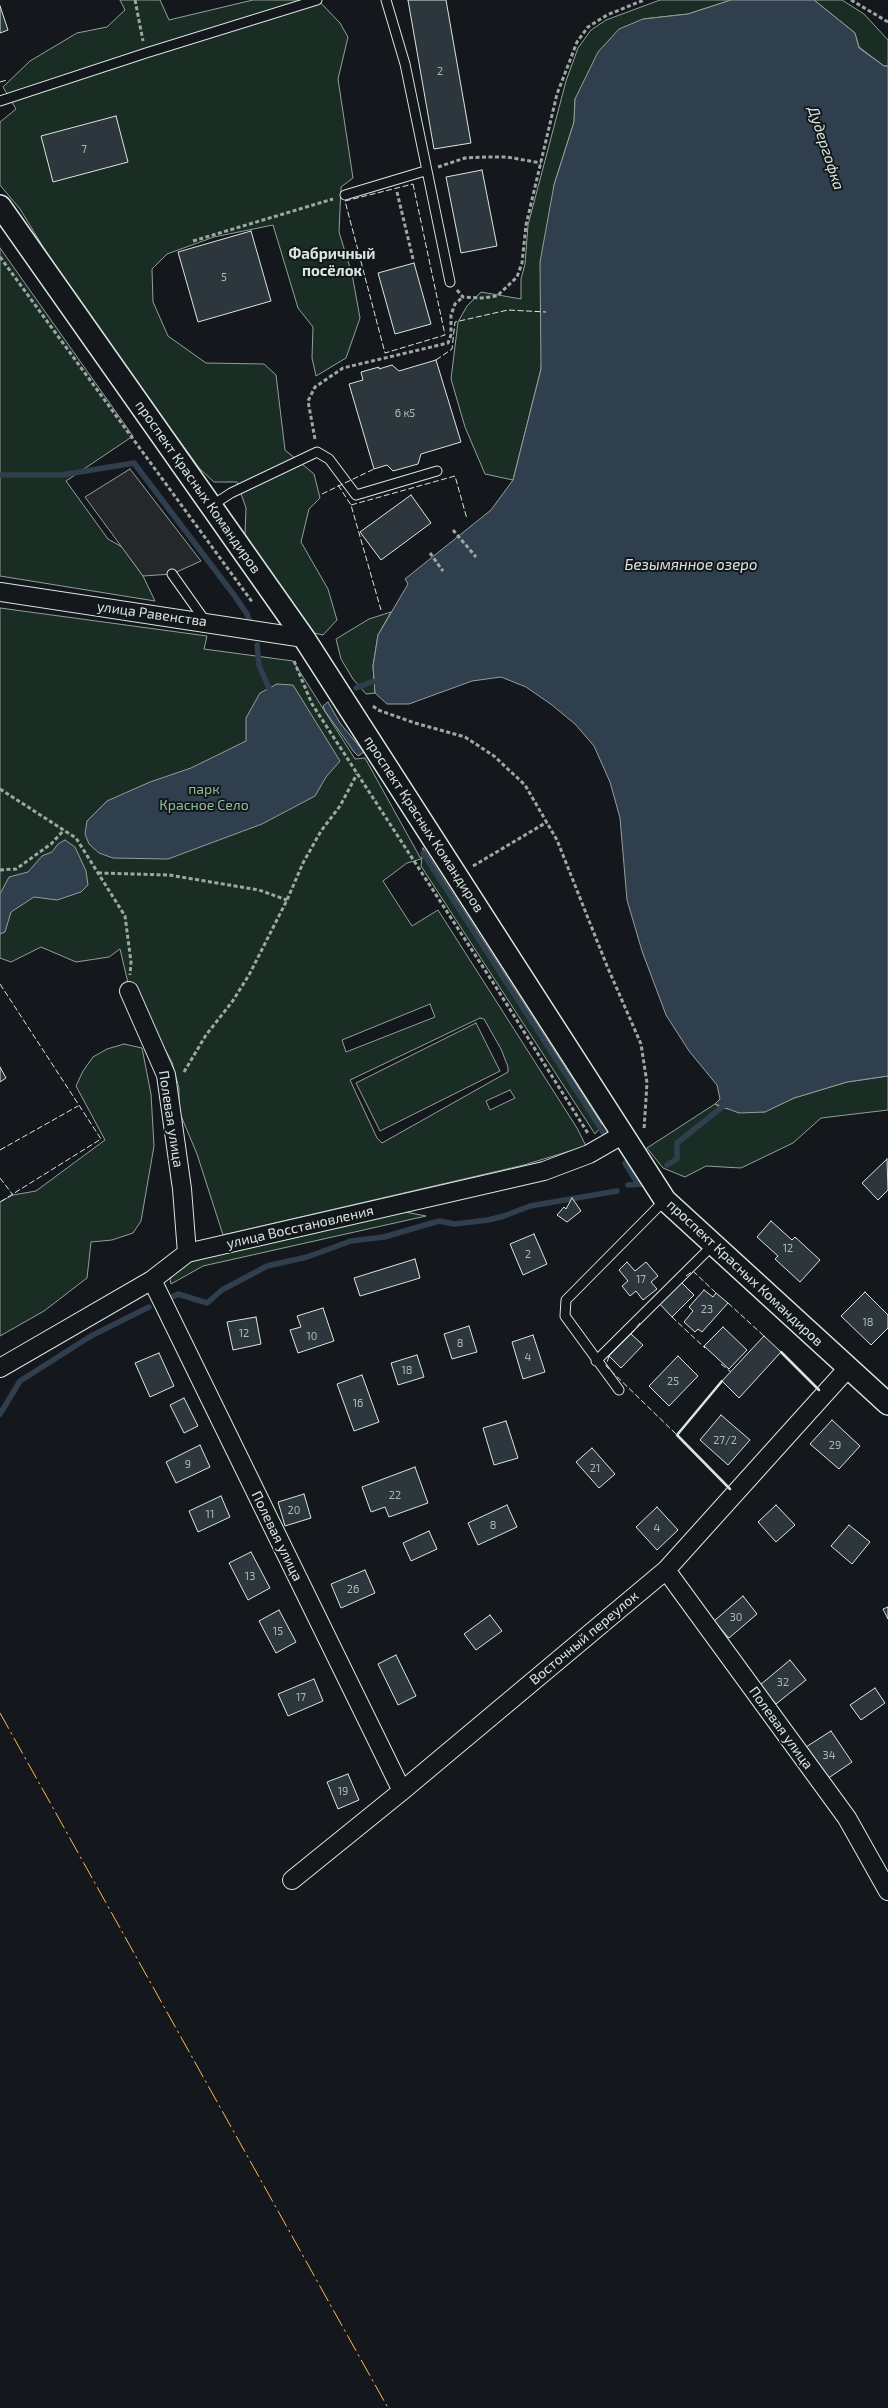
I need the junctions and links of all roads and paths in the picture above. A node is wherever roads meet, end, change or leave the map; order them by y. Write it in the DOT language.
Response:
graph roads {
  1 [pos="136,0"];
  2 [pos="318,0"];
  3 [pos="386,0"];
  4 [pos="644,0"];
  5 [pos="851,0"];
  6 [pos="888,22"];
  7 [pos="146,52"];
  8 [pos="0,100"];
  9 [pos="541,163"];
  10 [pos="425,171"];
  11 [pos="394,180"];
  12 [pos="345,196"];
  13 [pos="0,206"];
  14 [pos="192,241"];
  15 [pos="0,256"];
  16 [pos="413,259"];
  17 [pos="450,282"];
  18 [pos="463,297"];
  19 [pos="317,452"];
  20 [pos="437,471"];
  21 [pos="211,506"];
  22 [pos="453,530"];
  23 [pos="430,554"];
  24 [pos="476,557"];
  25 [pos="443,571"];
  26 [pos="172,574"];
  27 [pos="0,592"];
  28 [pos="206,622"];
  29 [pos="275,633"];
  30 [pos="304,638"];
  31 [pos="293,659"];
  32 [pos="378,710"];
  33 [pos="356,774"];
  34 [pos="0,789"];
  35 [pos="547,822"];
  36 [pos="64,830"];
  37 [pos="471,868"];
  38 [pos="0,870"];
  39 [pos="98,873"];
  40 [pos="442,894"];
  41 [pos="437,898"];
  42 [pos="287,900"];
  43 [pos="128,991"];
  44 [pos="169,1093"];
  45 [pos="622,1136"];
  46 [pos="591,1137"];
  47 [pos="644,1140"];
  48 [pos="666,1200"];
  49 [pos="713,1244"];
  50 [pos="187,1253"];
  51 [pos="152,1280"];
  52 [pos="596,1361"];
  53 [pos="0,1368"];
  54 [pos="848,1368"];
  55 [pos="619,1390"];
  56 [pos="888,1404"];
  57 [pos="666,1570"];
  58 [pos="402,1791"];
  59 [pos="292,1880"];
  60 [pos="888,1891"];
  1 -- 7 [label="path"];
  2 -- 7 [label="lane"];
  3 -- 10 [label="lane"];
  4 -- 9 [label="path"];
  5 -- 6 [label="path"];
  7 -- 8 [label="lane"];
  9 -- 10 [label="path"];
  9 -- 18 [label="path"];
  10 -- 11 [label="lane"];
  10 -- 17 [label="lane"];
  11 -- 12 [label="lane"];
  11 -- 16 [label="path"];
  12 -- 14 [label="path"];
  13 -- 21 [label="street, проспект Красных Командиров"];
  15 -- 29 [label="path"];
  17 -- 18 [label="path"];
  18 -- 19 [label="path"];
  19 -- 20 [label="lane"];
  19 -- 21 [label="lane"];
  21 -- 30 [label="street, проспект Красных Командиров"];
  22 -- 24 [label="path"];
  23 -- 25 [label="path"];
  26 -- 28 [label="lane"];
  27 -- 28 [label="street, улица Равенства"];
  28 -- 29 [label="street, улица Равенства"];
  29 -- 30 [label="street, улица Равенства"];
  30 -- 45 [label="street, проспект Красных Командиров"];
  31 -- 33 [label="path"];
  32 -- 35 [label="path"];
  33 -- 41 [label="path"];
  33 -- 42 [label="path"];
  34 -- 36 [label="path"];
  35 -- 37 [label="path"];
  35 -- 47 [label="path"];
  36 -- 38 [label="path"];
  36 -- 39 [label="path"];
  39 -- 42 [label="path"];
  39 -- 43 [label="path"];
  40 -- 41 [label="path"];
  41 -- 46 [label="path"];
  42 -- 44 [label="path"];
  43 -- 44 [label="street, Полевая улица"];
  44 -- 50 [label="street, Полевая улица"];
  45 -- 48 [label="street, проспект Красных Командиров"];
  45 -- 50 [label="street, улица Восстановления"];
  48 -- 49 [label="street, проспект Красных Командиров"];
  48 -- 52 [label="lane"];
  49 -- 52 [label="lane"];
  49 -- 54 [label="street, проспект Красных Командиров"];
  50 -- 51 [label="street, улица Восстановления"];
  51 -- 53 [label="street, улица Восстановления"];
  51 -- 58 [label="street, Полевая улица"];
  52 -- 55 [label="lane"];
  54 -- 56 [label="street, проспект Красных Командиров"];
  54 -- 57 [label="street, Восточный переулок"];
  57 -- 58 [label="street, Восточный переулок"];
  57 -- 60 [label="street, Полевая улица"];
  58 -- 59 [label="street, Восточный переулок"];
}
